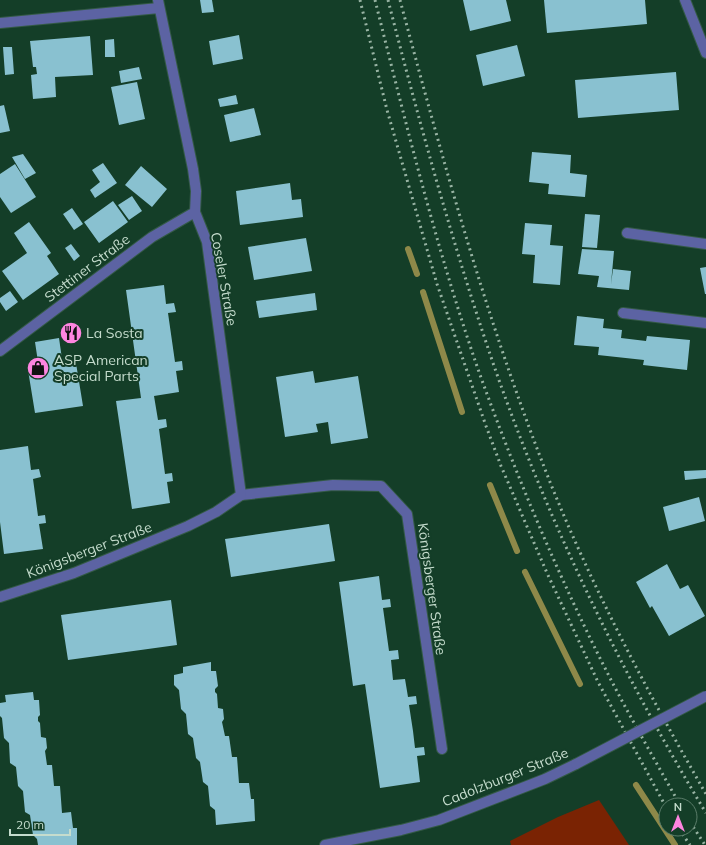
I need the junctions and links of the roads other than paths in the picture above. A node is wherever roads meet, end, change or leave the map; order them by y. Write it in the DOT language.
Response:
graph roads {
  1 [pos="685,0"];
  2 [pos="159,4"];
  3 [pos="0,23"];
  4 [pos="706,53"];
  5 [pos="195,212"];
  6 [pos="627,234"];
  7 [pos="706,244"];
  8 [pos="623,313"];
  9 [pos="706,323"];
  10 [pos="0,351"];
  11 [pos="241,495"];
  12 [pos="0,597"];
  13 [pos="706,696"];
  14 [pos="442,749"];
  15 [pos="325,845"];
  1 -- 4 [label="street"];
  2 -- 3 [label="street"];
  2 -- 5 [label="street, Coseler Straße"];
  5 -- 10 [label="street, Stettiner Straße"];
  5 -- 11 [label="street, Coseler Straße"];
  6 -- 7 [label="street"];
  8 -- 9 [label="street"];
  11 -- 12 [label="street, Königsberger Straße"];
  11 -- 14 [label="street, Königsberger Straße"];
  13 -- 15 [label="street, Cadolzburger Straße, bridge"];
}
